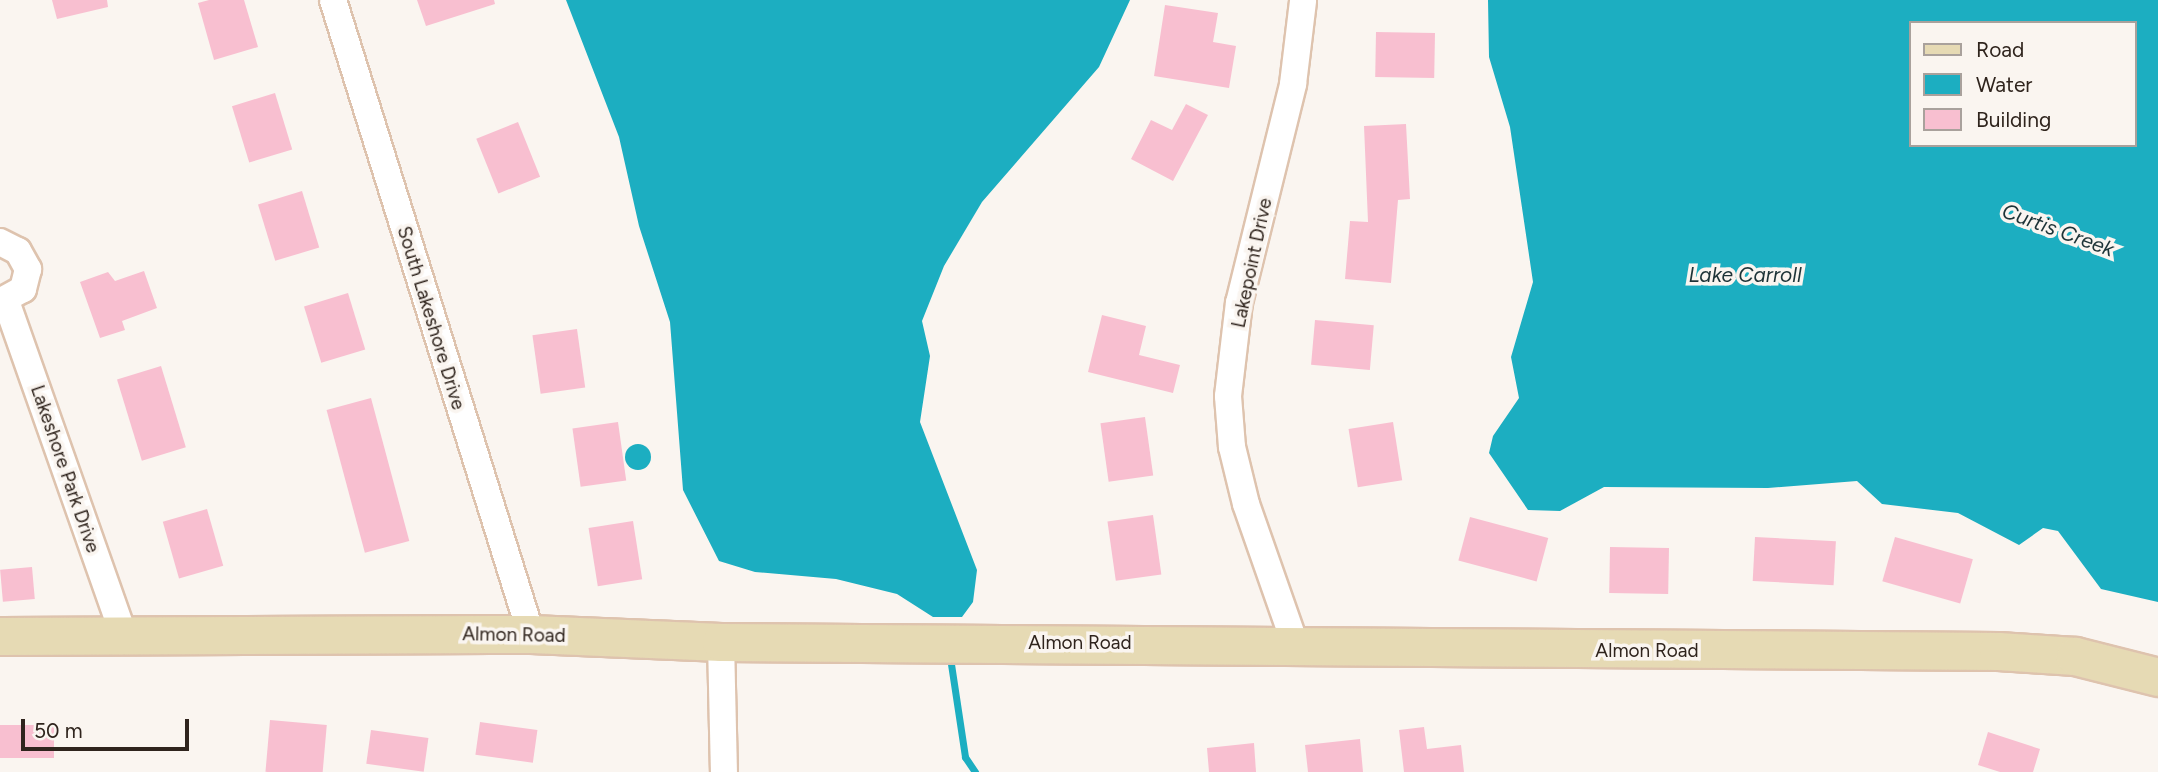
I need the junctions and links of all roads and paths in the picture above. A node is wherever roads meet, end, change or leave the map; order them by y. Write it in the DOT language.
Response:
graph roads {
  1 [pos="333,0"];
  2 [pos="1303,1"];
  3 [pos="0,242"];
  4 [pos="3,302"];
  5 [pos="531,635"];
  6 [pos="0,636"];
  7 [pos="124,636"];
  8 [pos="721,642"];
  9 [pos="1295,644"];
  10 [pos="2158,677"];
  11 [pos="724,772"];
  1 -- 5 [label="street, South Lakeshore Drive"];
  2 -- 9 [label="street, Lakepoint Drive"];
  3 -- 4 [label="street, Lakeshore Park Drive"];
  4 -- 7 [label="street, Lakeshore Park Drive"];
  5 -- 7 [label="street, Almon Road"];
  5 -- 8 [label="street, Almon Road"];
  6 -- 7 [label="street, Almon Road"];
  8 -- 9 [label="street, Almon Road"];
  8 -- 11 [label="street"];
  9 -- 10 [label="street, Almon Road"];
}
